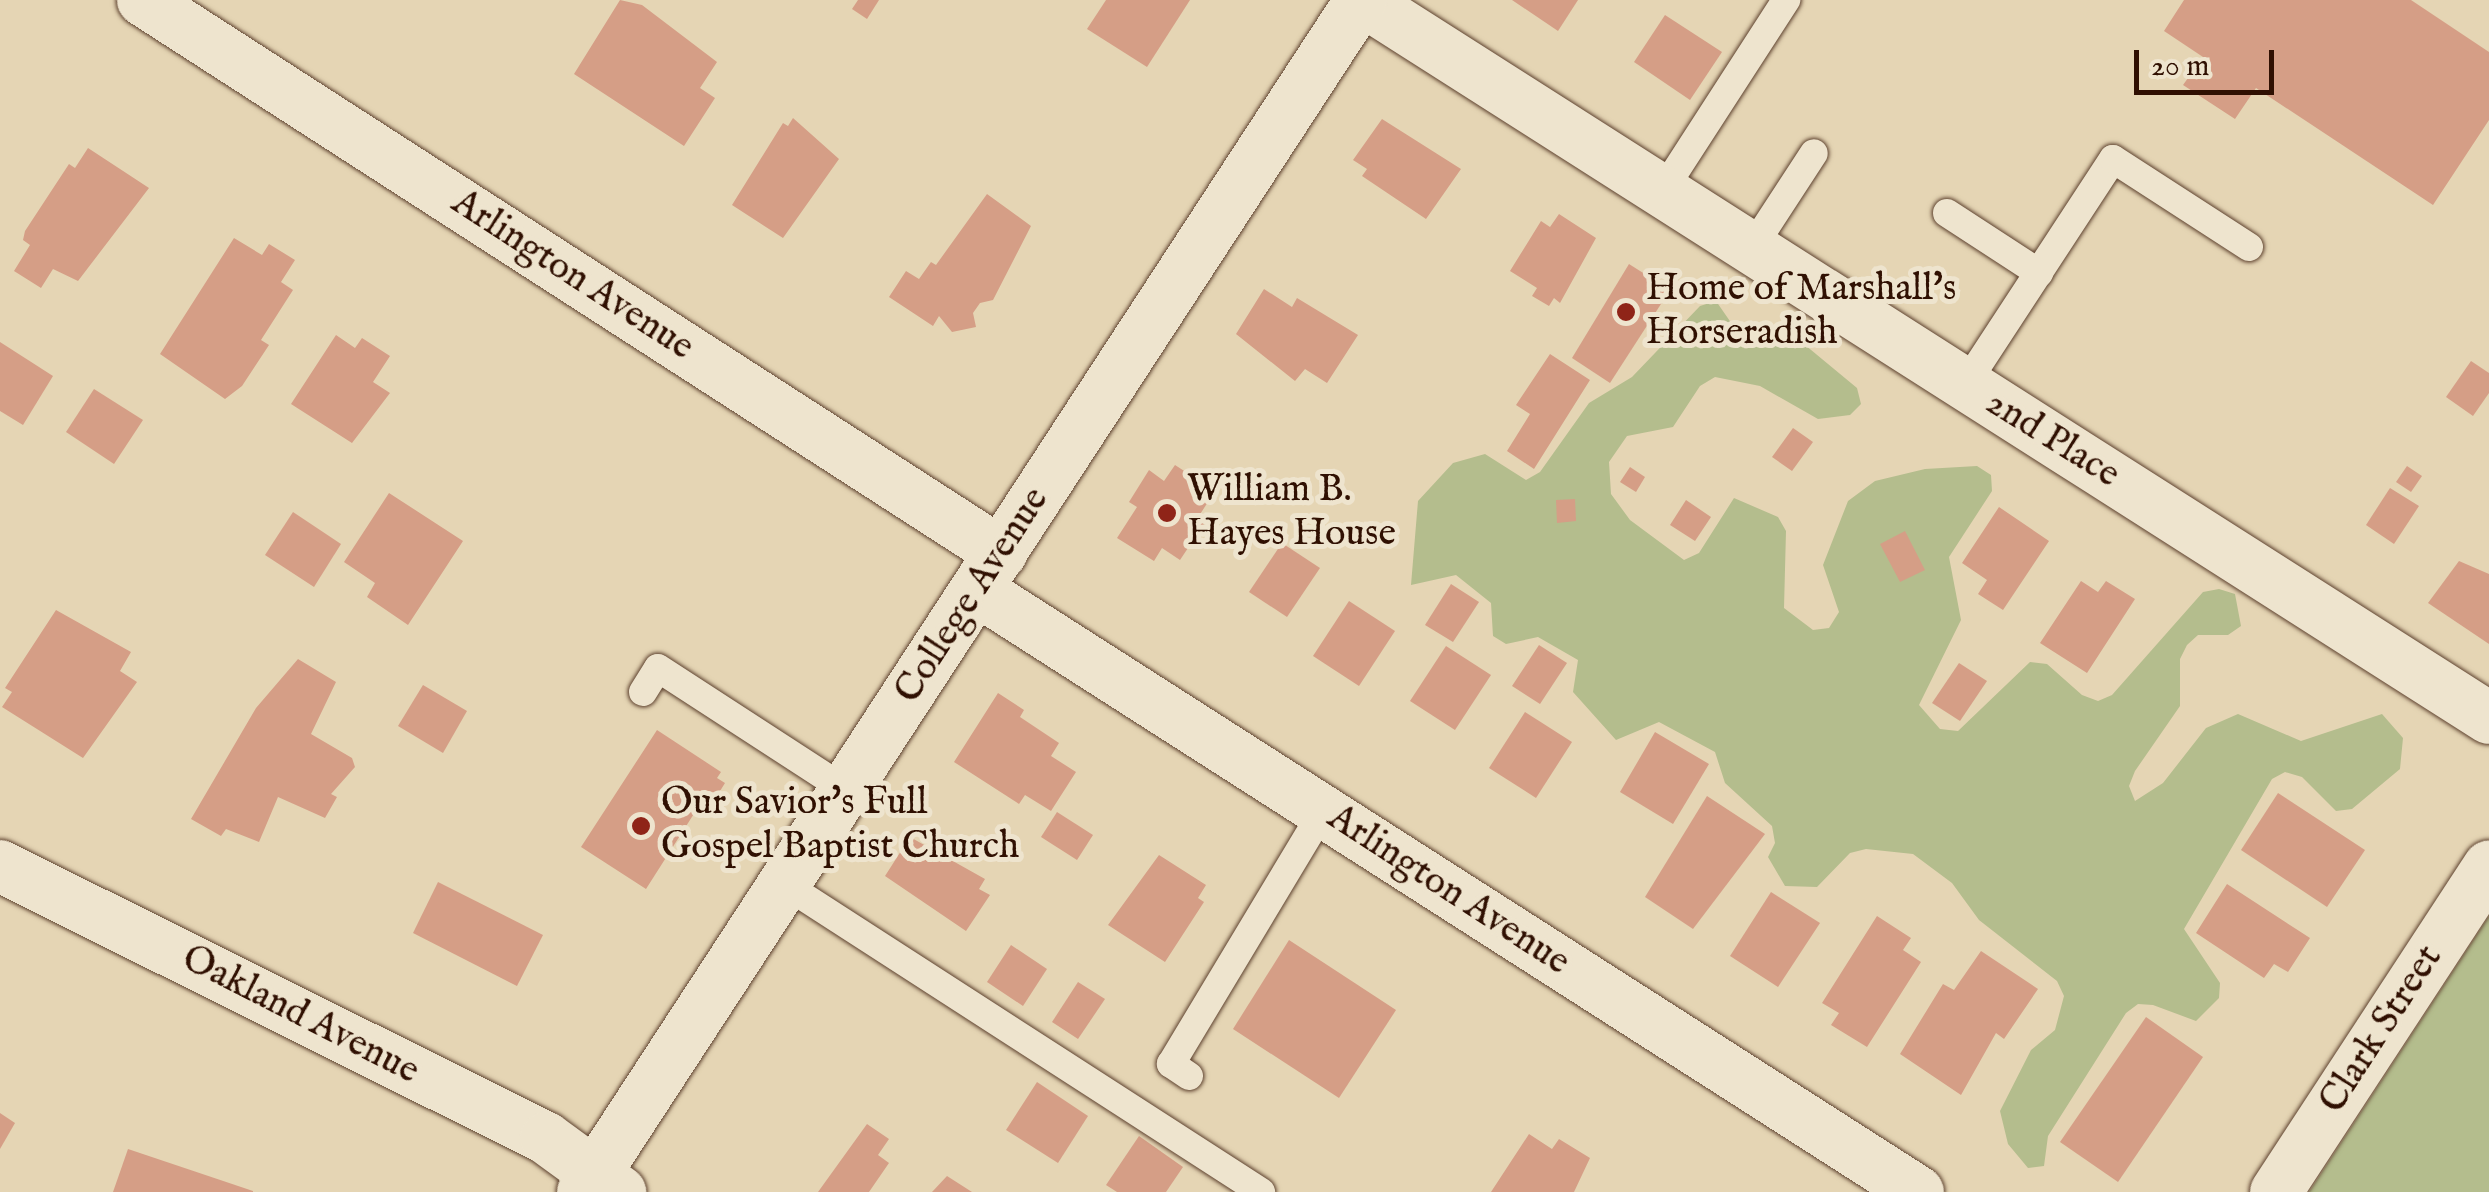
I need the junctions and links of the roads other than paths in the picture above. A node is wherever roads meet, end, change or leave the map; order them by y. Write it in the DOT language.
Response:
graph roads {
  1 [pos="142,0"];
  2 [pos="1362,0"];
  3 [pos="1786,0"];
  4 [pos="1814,154"];
  5 [pos="1662,192"];
  6 [pos="1947,213"];
  7 [pos="2249,247"];
  8 [pos="1752,248"];
  9 [pos="2039,273"];
  10 [pos="1966,385"];
  11 [pos="989,572"];
  12 [pos="643,692"];
  13 [pos="2489,718"];
  14 [pos="846,790"];
  15 [pos="1323,811"];
  16 [pos="0,866"];
  17 [pos="2489,867"];
  18 [pos="784,884"];
  19 [pos="1189,1076"];
  20 [pos="599,1186"];
  21 [pos="1261,1192"];
  22 [pos="1918,1192"];
  23 [pos="2276,1192"];
  1 -- 11 [label="street, Arlington Avenue"];
  2 -- 5 [label="street, 2nd Place"];
  2 -- 11 [label="street, College Avenue"];
  3 -- 5 [label="lane"];
  4 -- 8 [label="lane"];
  5 -- 8 [label="street, 2nd Place"];
  6 -- 9 [label="lane"];
  7 -- 9 [label="lane"];
  8 -- 10 [label="street, 2nd Place"];
  9 -- 10 [label="lane"];
  10 -- 13 [label="street, 2nd Place"];
  11 -- 14 [label="street, College Avenue"];
  11 -- 15 [label="street, Arlington Avenue"];
  12 -- 14 [label="lane"];
  14 -- 18 [label="street, College Avenue"];
  15 -- 19 [label="lane"];
  15 -- 22 [label="street, Arlington Avenue"];
  16 -- 20 [label="street, Oakland Avenue"];
  17 -- 23 [label="street, Clark Street"];
  18 -- 20 [label="street, College Avenue"];
  18 -- 21 [label="lane"];
}
